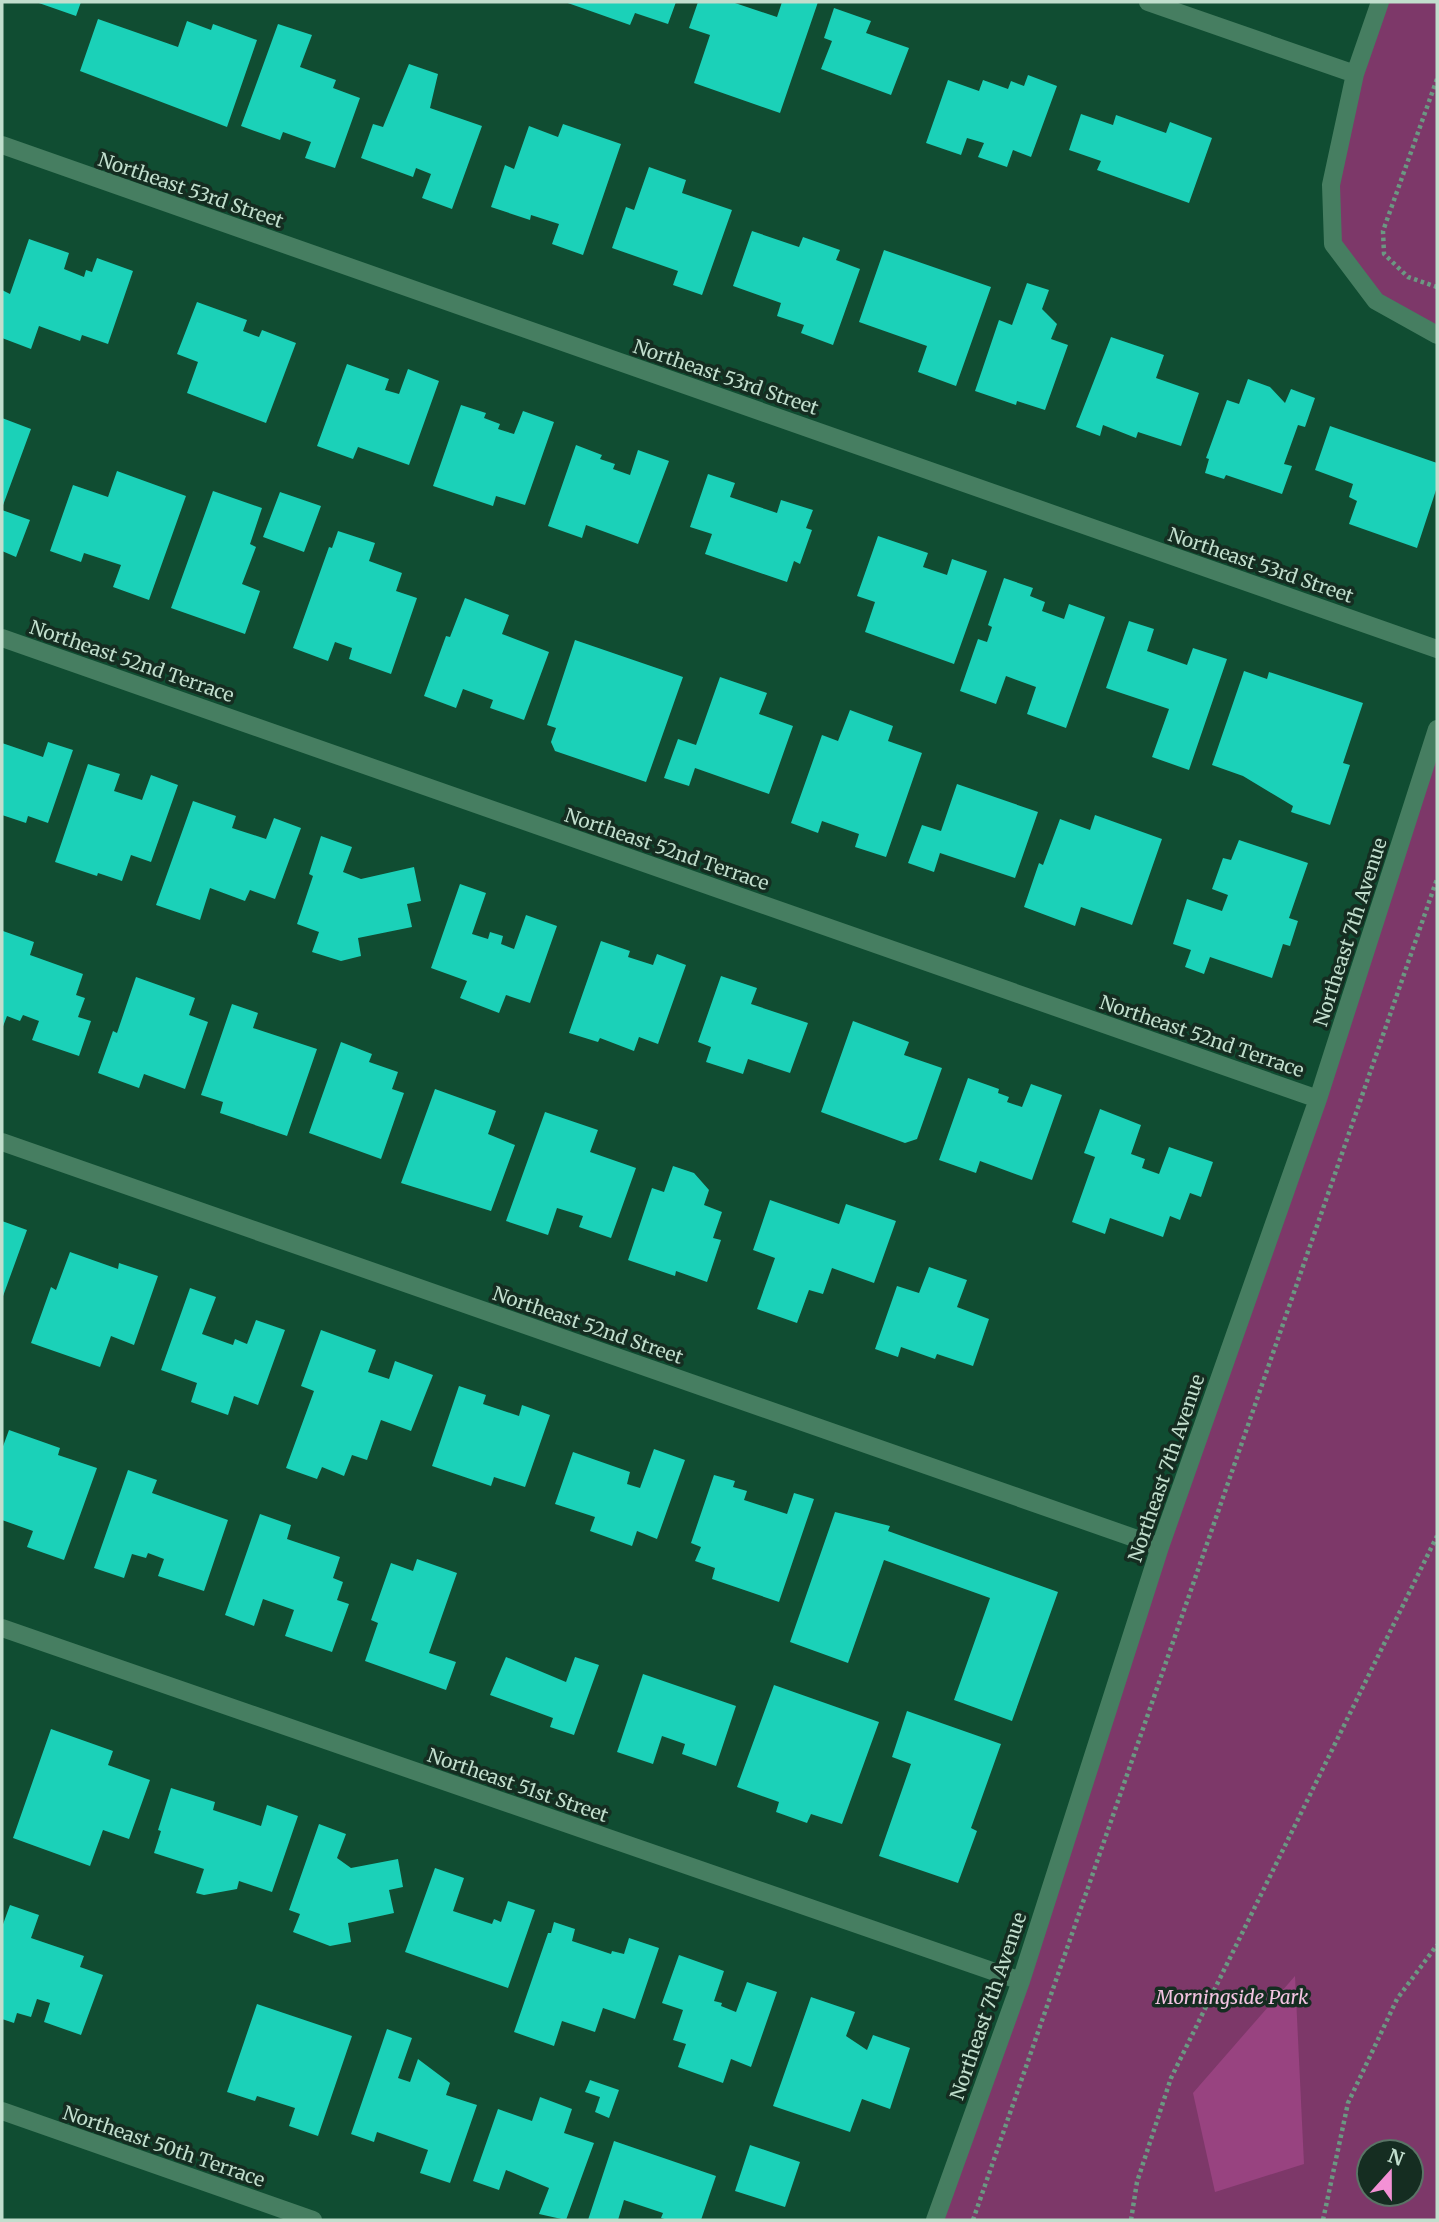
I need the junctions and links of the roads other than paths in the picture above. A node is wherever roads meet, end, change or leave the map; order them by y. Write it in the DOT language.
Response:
graph roads {
  1 [pos="1148,2"];
  2 [pos="1380,2"];
  3 [pos="1355,74"];
  4 [pos="2,145"];
  5 [pos="1437,335"];
  6 [pos="2,638"];
  7 [pos="1437,649"];
  8 [pos="1437,729"];
  9 [pos="1318,1099"];
  10 [pos="2,1142"];
  11 [pos="1160,1547"];
  12 [pos="2,1628"];
  13 [pos="1021,1981"];
  14 [pos="2,2111"];
  15 [pos="313,2220"];
  16 [pos="935,2220"];
  1 -- 3 [label="street"];
  2 -- 3 [label="street"];
  3 -- 5 [label="street"];
  4 -- 7 [label="street, Northeast 53rd Street"];
  6 -- 9 [label="street, Northeast 52nd Terrace"];
  8 -- 9 [label="street, Northeast 7th Avenue"];
  9 -- 11 [label="street, Northeast 7th Avenue"];
  10 -- 11 [label="street, Northeast 52nd Street"];
  11 -- 13 [label="street, Northeast 7th Avenue"];
  12 -- 13 [label="street, Northeast 51st Street"];
  13 -- 16 [label="street, Northeast 7th Avenue"];
  14 -- 15 [label="street, Northeast 50th Terrace"];
}
